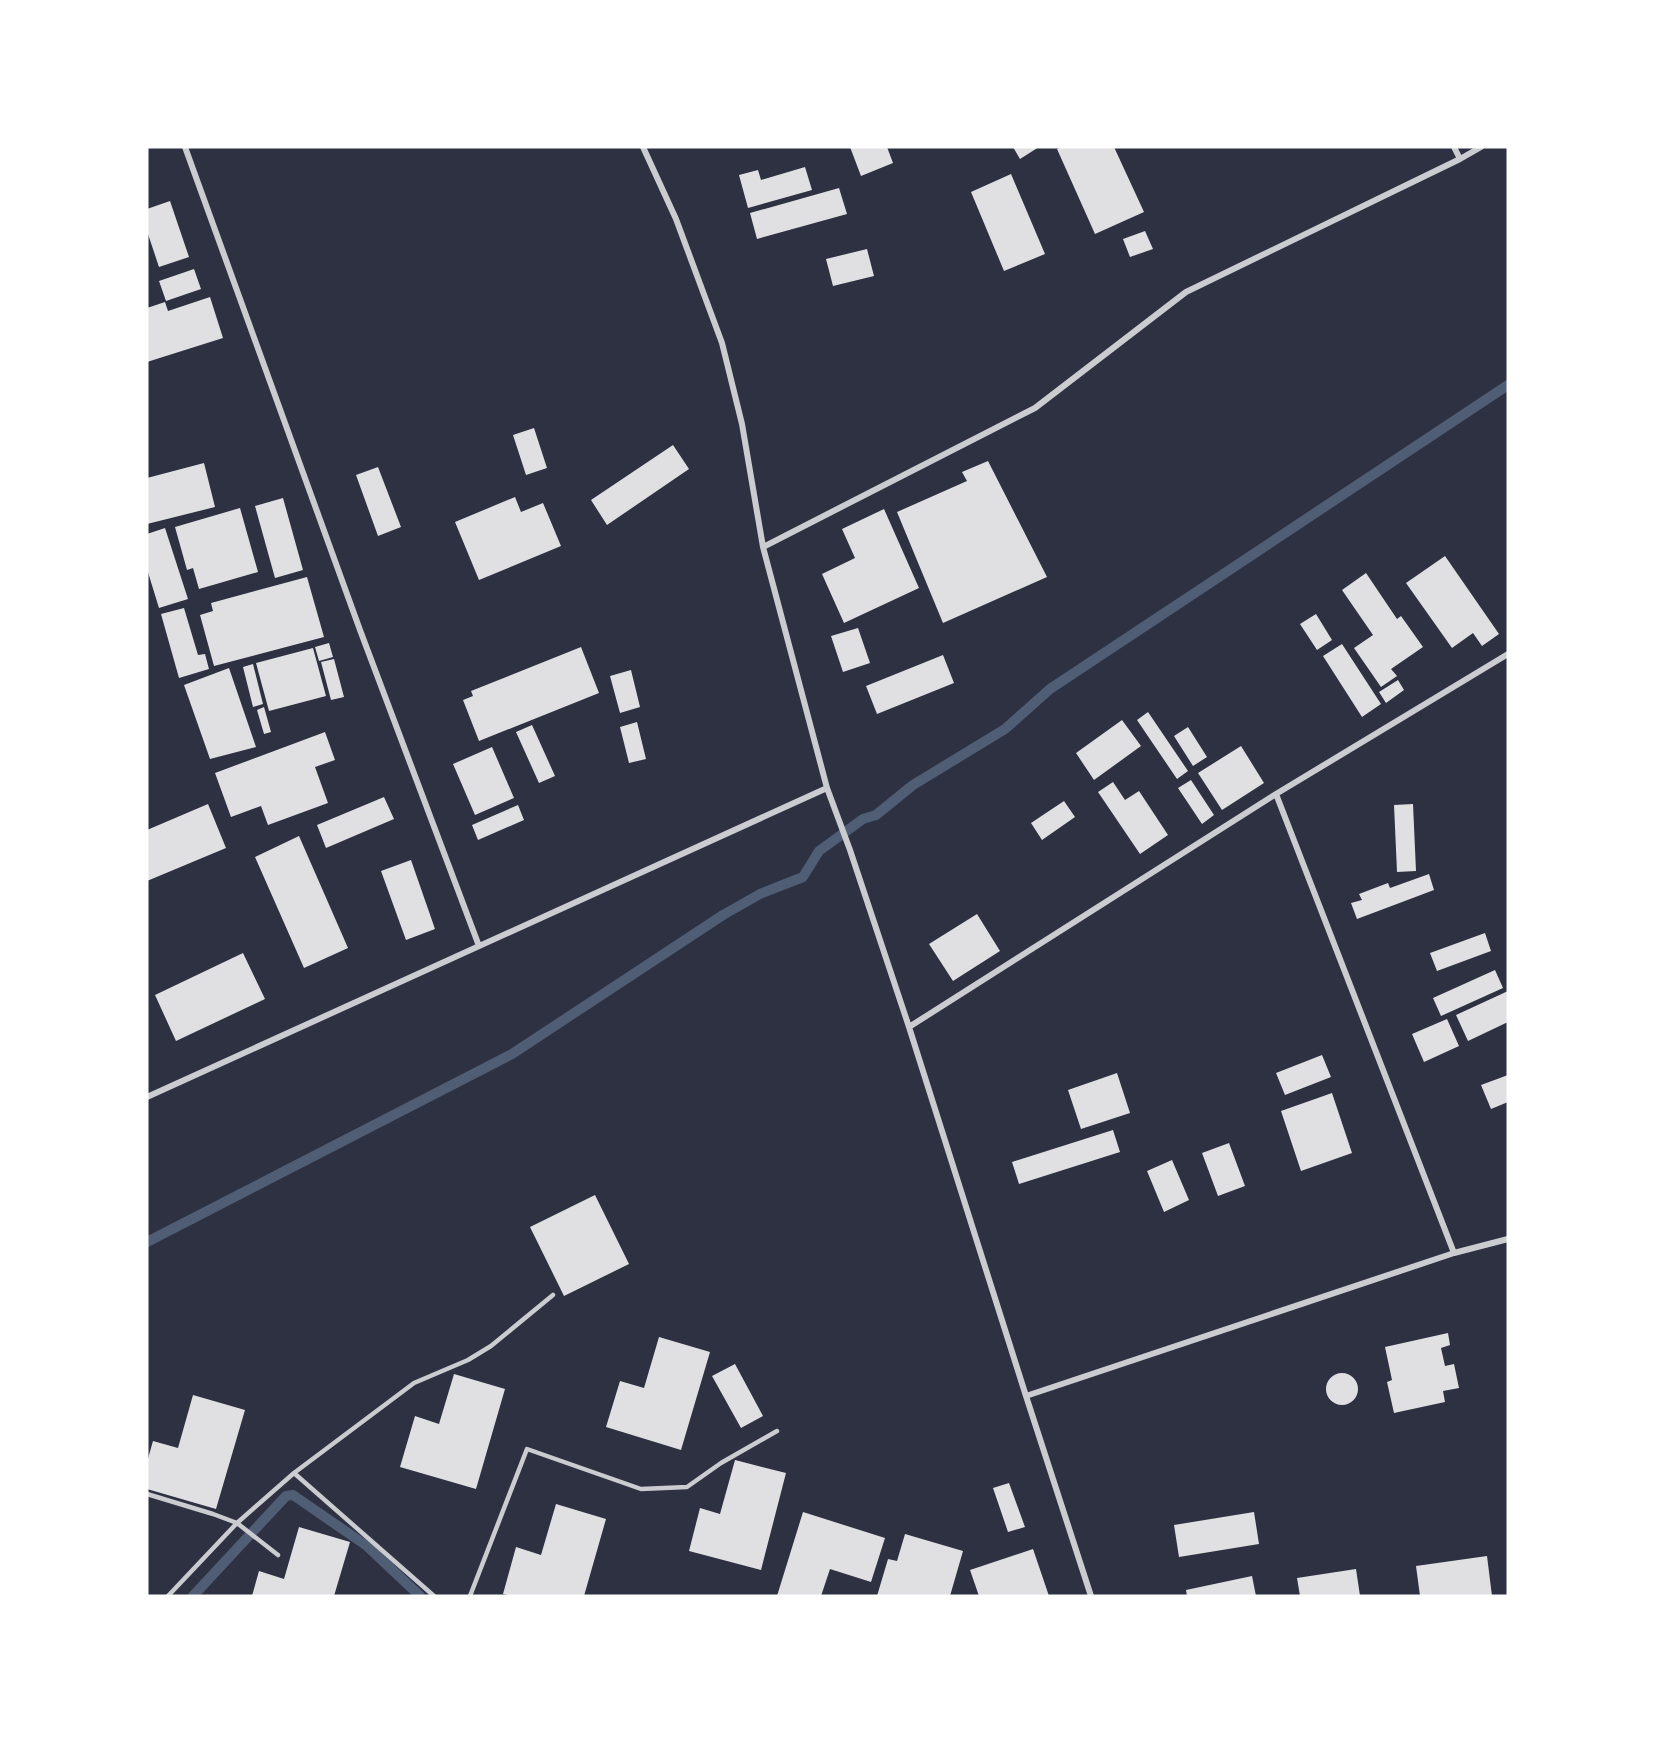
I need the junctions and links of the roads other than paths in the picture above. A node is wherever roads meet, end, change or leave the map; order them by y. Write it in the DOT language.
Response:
graph roads {
  1 [pos="185,147"];
  2 [pos="643,147"];
  3 [pos="1454,147"];
  4 [pos="1481,147"];
  5 [pos="1460,159"];
  6 [pos="763,547"];
  7 [pos="1508,654"];
  8 [pos="827,788"];
  9 [pos="1276,794"];
  10 [pos="479,946"];
  11 [pos="909,1027"];
  12 [pos="147,1097"];
  13 [pos="1508,1239"];
  14 [pos="1454,1253"];
  15 [pos="553,1295"];
  16 [pos="1026,1396"];
  17 [pos="777,1431"];
  18 [pos="294,1473"];
  19 [pos="147,1494"];
  20 [pos="237,1523"];
  21 [pos="278,1555"];
  22 [pos="168,1596"];
  23 [pos="434,1596"];
  24 [pos="470,1596"];
  25 [pos="1092,1596"];
  1 -- 10 [label="street"];
  2 -- 6 [label="street"];
  3 -- 5 [label="street"];
  4 -- 5 [label="street"];
  5 -- 6 [label="street"];
  6 -- 8 [label="street"];
  7 -- 9 [label="street"];
  8 -- 10 [label="street"];
  8 -- 11 [label="street"];
  9 -- 11 [label="street"];
  9 -- 14 [label="street"];
  10 -- 12 [label="street"];
  11 -- 16 [label="street"];
  13 -- 14 [label="street"];
  14 -- 16 [label="street"];
  15 -- 18 [label="lane"];
  16 -- 25 [label="street"];
  17 -- 24 [label="lane"];
  18 -- 20 [label="lane"];
  18 -- 23 [label="lane"];
  19 -- 20 [label="lane"];
  20 -- 21 [label="lane"];
  20 -- 22 [label="lane"];
}
